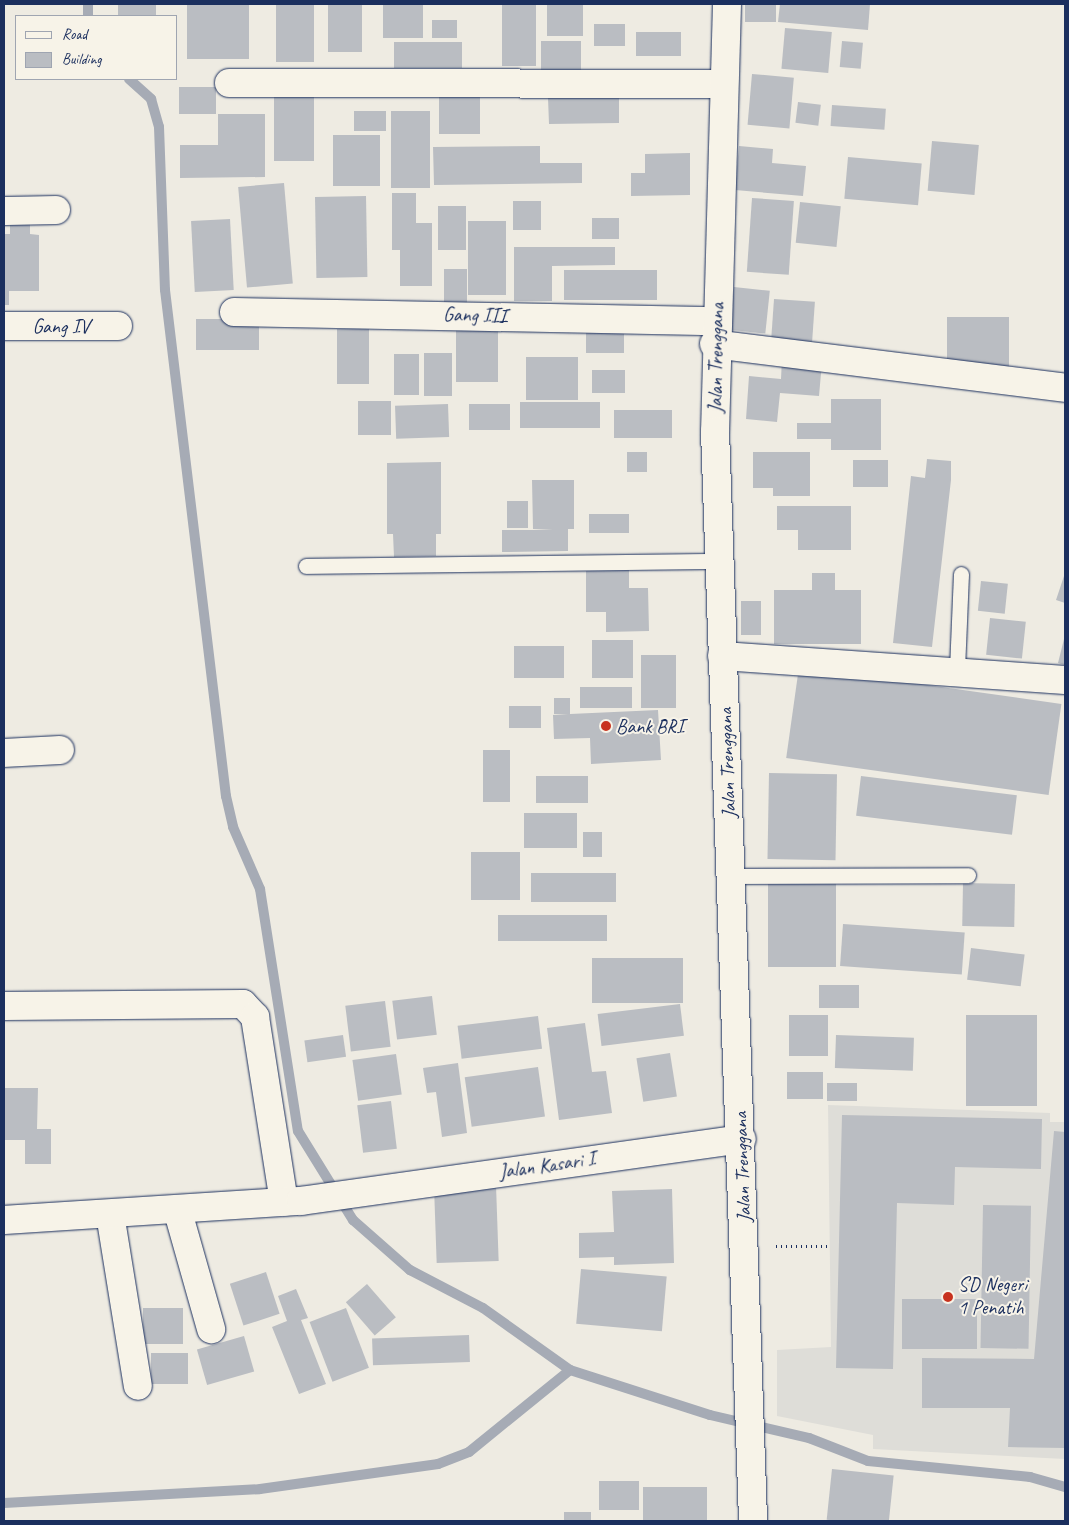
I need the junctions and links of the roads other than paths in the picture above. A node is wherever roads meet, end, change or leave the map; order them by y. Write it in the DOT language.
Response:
graph roads {
  1 [pos="727,4"];
  2 [pos="229,84"];
  3 [pos="724,84"];
  4 [pos="56,210"];
  5 [pos="4,212"];
  6 [pos="234,312"];
  7 [pos="4,326"];
  8 [pos="118,326"];
  9 [pos="715,332"];
  10 [pos="1065,388"];
  11 [pos="720,561"];
  12 [pos="306,566"];
  13 [pos="961,574"];
  14 [pos="722,656"];
  15 [pos="957,669"];
  16 [pos="1065,680"];
  17 [pos="60,750"];
  18 [pos="4,753"];
  19 [pos="968,875"];
  20 [pos="731,876"];
  21 [pos="4,1006"];
  22 [pos="742,1138"];
  23 [pos="292,1202"];
  24 [pos="178,1212"];
  25 [pos="110,1214"];
  26 [pos="4,1220"];
  27 [pos="211,1329"];
  28 [pos="138,1386"];
  29 [pos="753,1521"];
  1 -- 3 [label="street, Jalan Trenggana"];
  2 -- 3 [label="street"];
  3 -- 9 [label="street, Jalan Trenggana"];
  4 -- 5 [label="street"];
  6 -- 9 [label="street, Gang III"];
  7 -- 8 [label="street, Gang IV"];
  9 -- 10 [label="street, Gang III"];
  9 -- 11 [label="street, Jalan Trenggana"];
  11 -- 12 [label="lane"];
  11 -- 14 [label="street, Jalan Trenggana"];
  13 -- 15 [label="lane"];
  14 -- 15 [label="street"];
  14 -- 20 [label="street, Jalan Trenggana"];
  15 -- 16 [label="street"];
  17 -- 18 [label="street"];
  19 -- 20 [label="lane"];
  20 -- 22 [label="street, Jalan Trenggana"];
  21 -- 23 [label="street"];
  22 -- 23 [label="street, Jalan Kasari I"];
  22 -- 29 [label="street, Jalan Trenggana"];
  23 -- 24 [label="street, Jalan Kasari I"];
  24 -- 25 [label="street, Jalan Kasari I"];
  24 -- 27 [label="street"];
  25 -- 26 [label="street, Jalan Kasari I"];
  25 -- 28 [label="street"];
}
